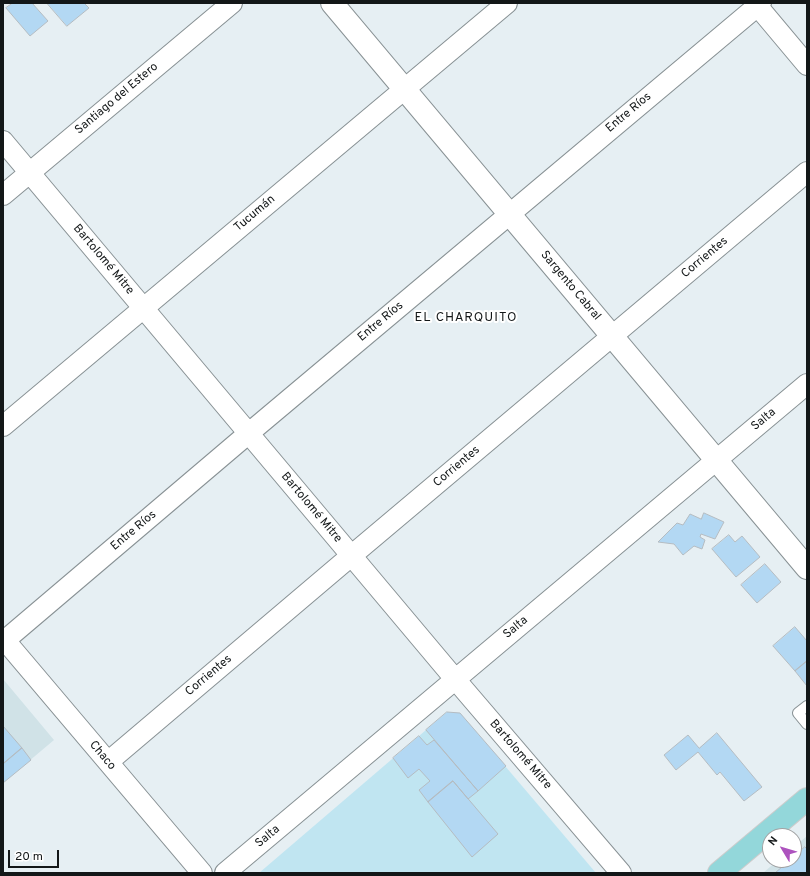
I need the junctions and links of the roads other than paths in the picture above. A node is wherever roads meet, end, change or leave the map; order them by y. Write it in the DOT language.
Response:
graph roads {
  1 [pos="232,3"];
  2 [pos="332,3"];
  3 [pos="507,3"];
  4 [pos="758,4"];
  5 [pos="807,65"];
  6 [pos="404,89"];
  7 [pos="3,141"];
  8 [pos="807,172"];
  9 [pos="30,173"];
  10 [pos="3,195"];
  11 [pos="509,214"];
  12 [pos="143,308"];
  13 [pos="612,336"];
  14 [pos="807,384"];
  15 [pos="3,426"];
  16 [pos="248,433"];
  17 [pos="716,460"];
  18 [pos="351,556"];
  19 [pos="807,568"];
  20 [pos="4,640"];
  21 [pos="455,679"];
  22 [pos="807,706"];
  23 [pos="807,724"];
  24 [pos="108,762"];
  25 [pos="807,799"];
  26 [pos="202,873"];
  27 [pos="225,873"];
  28 [pos="621,873"];
  29 [pos="719,873"];
  1 -- 9 [label="street, Santiago del Estero"];
  2 -- 6 [label="main road, Sargento Cabral"];
  3 -- 6 [label="street, Tucumán"];
  4 -- 5 [label="street"];
  4 -- 11 [label="street, Entre Ríos"];
  6 -- 11 [label="main road, Sargento Cabral"];
  6 -- 12 [label="street, Tucumán"];
  7 -- 9 [label="street, Bartolomé Mitre"];
  8 -- 13 [label="street, Corrientes"];
  9 -- 10 [label="street, Santiago del Estero"];
  9 -- 12 [label="street, Bartolomé Mitre"];
  11 -- 13 [label="main road, Sargento Cabral"];
  11 -- 16 [label="street, Entre Ríos"];
  12 -- 15 [label="street, Tucumán"];
  12 -- 16 [label="street, Bartolomé Mitre"];
  13 -- 17 [label="main road, Sargento Cabral"];
  13 -- 18 [label="street, Corrientes"];
  14 -- 17 [label="street, Salta"];
  16 -- 18 [label="street, Bartolomé Mitre"];
  16 -- 20 [label="street, Entre Ríos"];
  17 -- 19 [label="main road, Sargento Cabral"];
  17 -- 21 [label="street, Salta"];
  18 -- 21 [label="street, Bartolomé Mitre"];
  18 -- 24 [label="street, Corrientes"];
  20 -- 24 [label="street, Chaco"];
  21 -- 27 [label="street, Salta"];
  21 -- 28 [label="street, Bartolomé Mitre"];
  22 -- 23 [label="lane"];
  24 -- 26 [label="street, Chaco"];
  25 -- 29 [label="main road"];
}
